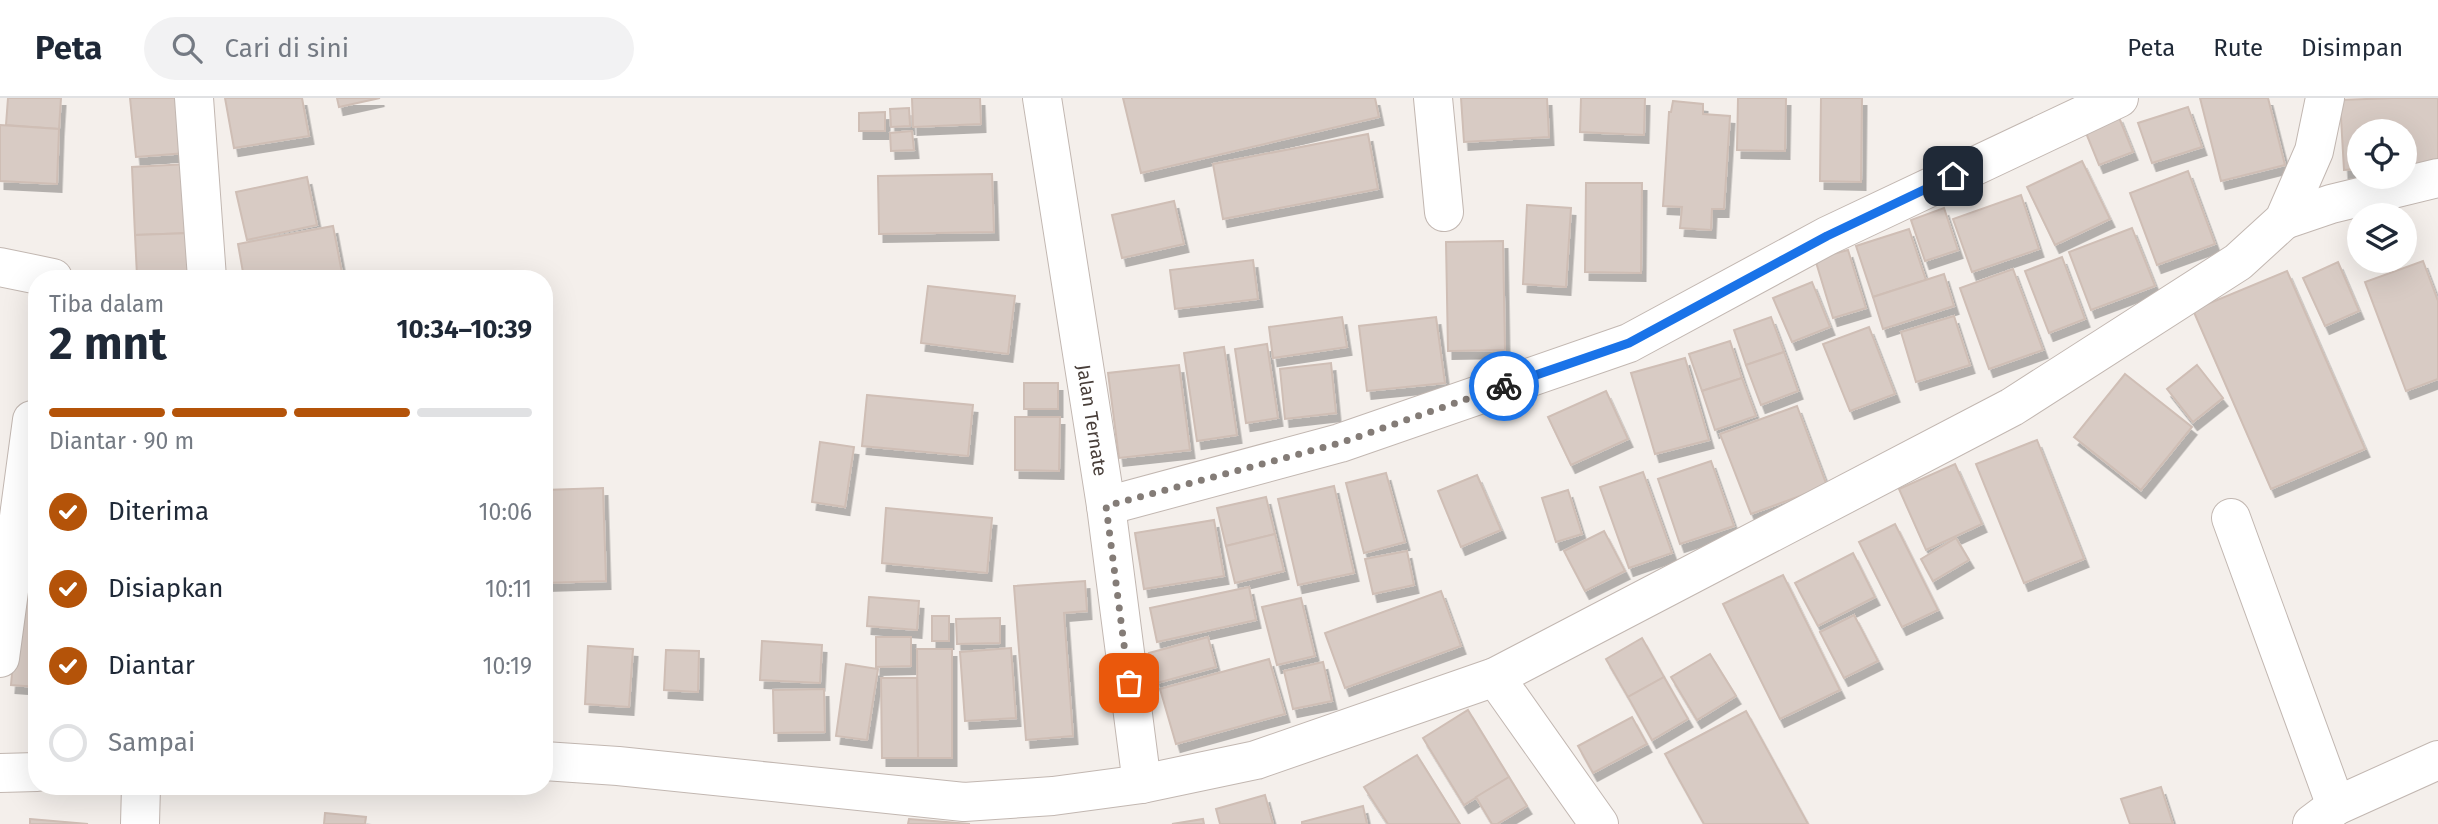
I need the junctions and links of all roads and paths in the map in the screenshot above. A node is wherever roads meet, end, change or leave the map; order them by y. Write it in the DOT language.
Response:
graph roads {
  1 [pos="194,98"];
  2 [pos="1042,98"];
  3 [pos="1433,98"];
  4 [pos="2325,98"];
  5 [pos="2108,100"];
  6 [pos="2438,178"];
  7 [pos="1444,212"];
  8 [pos="2284,220"];
  9 [pos="0,267"];
  10 [pos="206,270"];
  11 [pos="28,273"];
  12 [pos="28,450"];
  13 [pos="1106,506"];
  14 [pos="2231,518"];
  15 [pos="0,658"];
  16 [pos="1495,677"];
  17 [pos="2438,760"];
  18 [pos="553,762"];
  19 [pos="28,772"];
  20 [pos="0,773"];
  21 [pos="1142,784"];
  22 [pos="141,795"];
  23 [pos="2324,815"];
  24 [pos="140,824"];
  25 [pos="1599,824"];
  1 -- 10 [label="street"];
  2 -- 13 [label="street, Jalan Ternate"];
  3 -- 7 [label="street"];
  4 -- 8 [label="street"];
  5 -- 13 [label="street"];
  6 -- 8 [label="street"];
  8 -- 16 [label="street"];
  9 -- 11 [label="street"];
  12 -- 15 [label="street"];
  13 -- 21 [label="street, Jalan Ternate"];
  14 -- 23 [label="street"];
  16 -- 21 [label="street"];
  16 -- 25 [label="street"];
  17 -- 23 [label="street"];
  18 -- 21 [label="street"];
  19 -- 20 [label="street"];
  22 -- 24 [label="street"];
}
